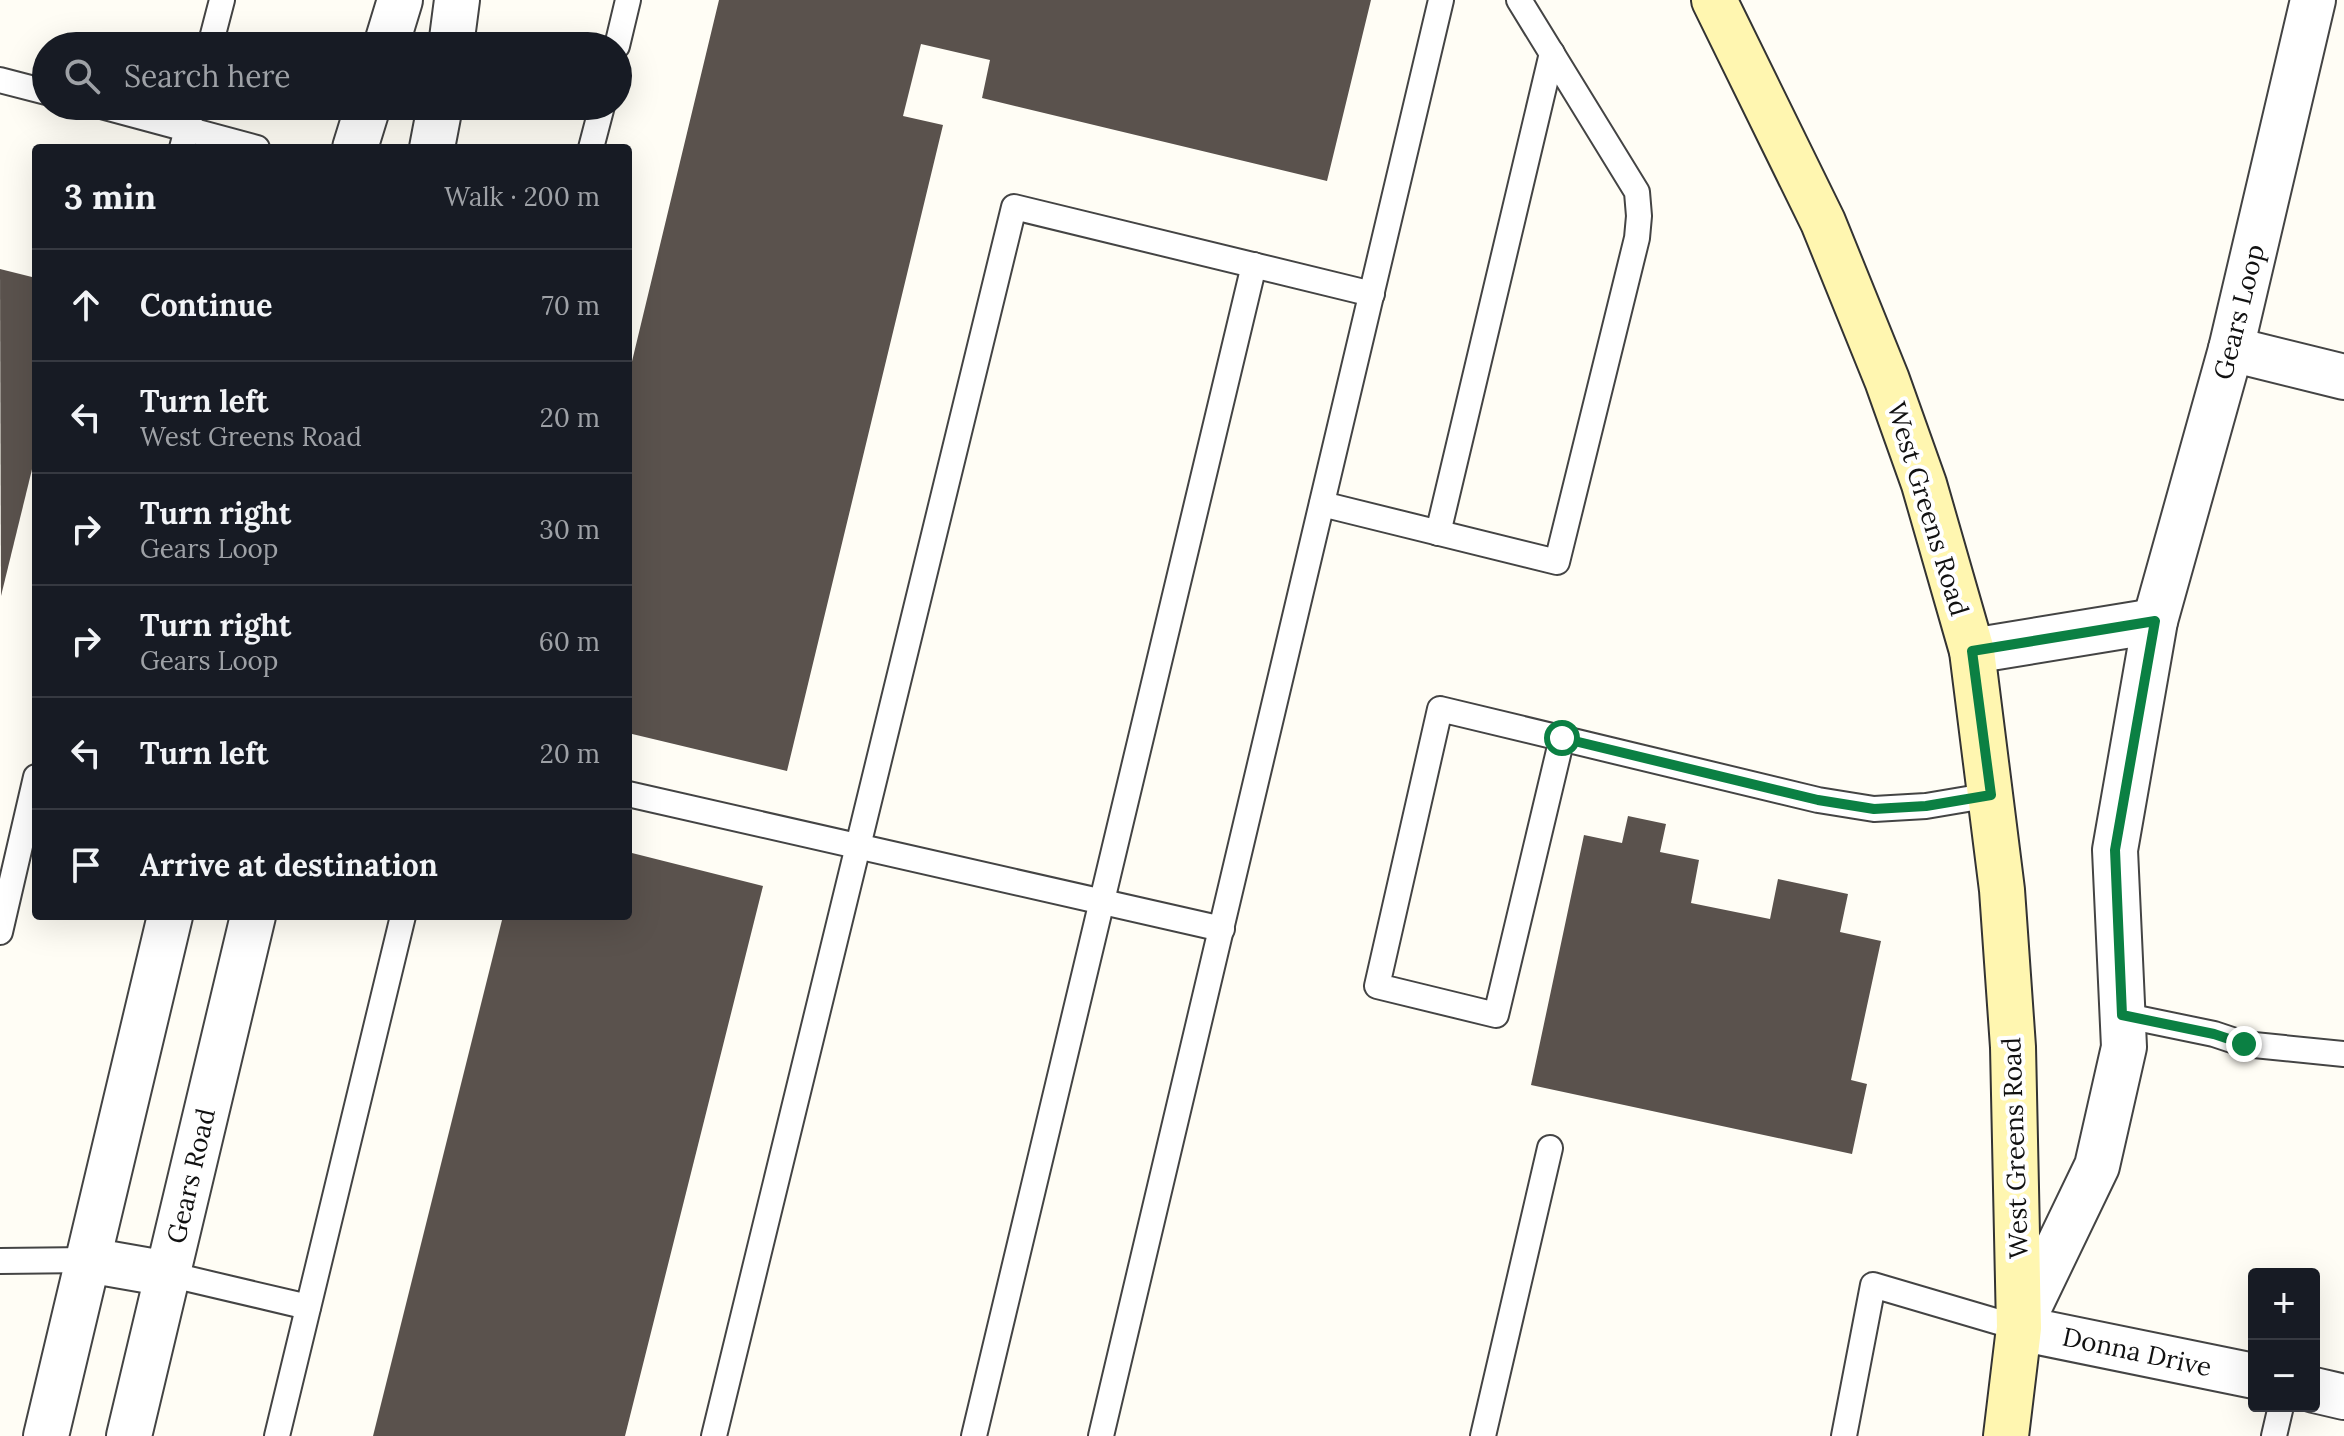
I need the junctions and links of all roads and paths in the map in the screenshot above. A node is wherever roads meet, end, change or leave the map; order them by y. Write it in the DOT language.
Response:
graph roads {
  1 [pos="222,0"];
  2 [pos="400,0"];
  3 [pos="457,0"];
  4 [pos="628,0"];
  5 [pos="1441,0"];
  6 [pos="1519,0"];
  7 [pos="1714,0"];
  8 [pos="2313,0"];
  9 [pos="214,32"];
  10 [pos="390,32"];
  11 [pos="453,32"];
  12 [pos="620,32"];
  13 [pos="1552,53"];
  14 [pos="0,80"];
  15 [pos="32,88"];
  16 [pos="158,120"];
  17 [pos="364,120"];
  18 [pos="437,120"];
  19 [pos="598,120"];
  20 [pos="187,127"];
  21 [pos="244,144"];
  22 [pos="356,144"];
  23 [pos="433,144"];
  24 [pos="592,144"];
  25 [pos="1254,265"];
  26 [pos="1372,294"];
  27 [pos="2231,349"];
  28 [pos="2344,377"];
  29 [pos="1322,504"];
  30 [pos="1438,533"];
  31 [pos="2155,621"];
  32 [pos="1972,651"];
  33 [pos="1562,738"];
  34 [pos="32,794"];
  35 [pos="632,795"];
  36 [pos="1991,795"];
  37 [pos="859,846"];
  38 [pos="1102,901"];
  39 [pos="169,920"];
  40 [pos="252,920"];
  41 [pos="402,920"];
  42 [pos="1222,929"];
  43 [pos="0,932"];
  44 [pos="2122,1015"];
  45 [pos="2344,1054"];
  46 [pos="1550,1148"];
  47 [pos="88,1260"];
  48 [pos="0,1261"];
  49 [pos="168,1274"];
  50 [pos="308,1307"];
  51 [pos="2019,1328"];
  52 [pos="2248,1375"];
  53 [pos="2320,1391"];
  54 [pos="2344,1397"];
  55 [pos="2280,1412"];
  56 [pos="46,1436"];
  57 [pos="129,1436"];
  58 [pos="277,1436"];
  59 [pos="714,1436"];
  60 [pos="974,1436"];
  61 [pos="1101,1436"];
  62 [pos="1483,1436"];
  63 [pos="1844,1436"];
  64 [pos="2006,1436"];
  65 [pos="2274,1436"];
  1 -- 9 [label="lane"];
  2 -- 10 [label="street"];
  3 -- 11 [label="street"];
  4 -- 12 [label="lane"];
  5 -- 26 [label="lane"];
  6 -- 13 [label="lane"];
  7 -- 32 [label="main road, West Greens Road"];
  8 -- 27 [label="street, Gears Loop"];
  13 -- 30 [label="lane"];
  13 -- 30 [label="lane"];
  14 -- 15 [label="lane"];
  16 -- 20 [label="lane"];
  17 -- 22 [label="street"];
  18 -- 23 [label="street"];
  19 -- 24 [label="lane"];
  20 -- 21 [label="lane"];
  25 -- 26 [label="lane"];
  25 -- 37 [label="lane"];
  25 -- 38 [label="lane"];
  26 -- 29 [label="lane"];
  27 -- 28 [label="street"];
  27 -- 31 [label="street, Gears Loop"];
  29 -- 30 [label="lane"];
  29 -- 42 [label="lane"];
  31 -- 32 [label="street"];
  31 -- 44 [label="street, Gears Loop"];
  32 -- 36 [label="main road, West Greens Road"];
  33 -- 33 [label="lane"];
  33 -- 36 [label="lane"];
  34 -- 43 [label="lane"];
  35 -- 37 [label="lane"];
  36 -- 51 [label="main road, West Greens Road"];
  37 -- 38 [label="lane"];
  37 -- 59 [label="lane"];
  38 -- 42 [label="lane"];
  38 -- 60 [label="lane"];
  39 -- 47 [label="street"];
  40 -- 49 [label="street, Gears Road"];
  41 -- 50 [label="lane"];
  42 -- 61 [label="lane"];
  44 -- 45 [label="lane"];
  44 -- 51 [label="street, Gears Loop"];
  46 -- 62 [label="lane"];
  47 -- 48 [label="lane"];
  47 -- 49 [label="street"];
  47 -- 56 [label="street"];
  49 -- 50 [label="lane"];
  49 -- 57 [label="street, Gears Road"];
  50 -- 58 [label="lane"];
  51 -- 52 [label="street, Donna Drive"];
  51 -- 63 [label="lane"];
  51 -- 64 [label="main road, West Greens Road"];
  53 -- 54 [label="street"];
  55 -- 65 [label="lane"];
}
